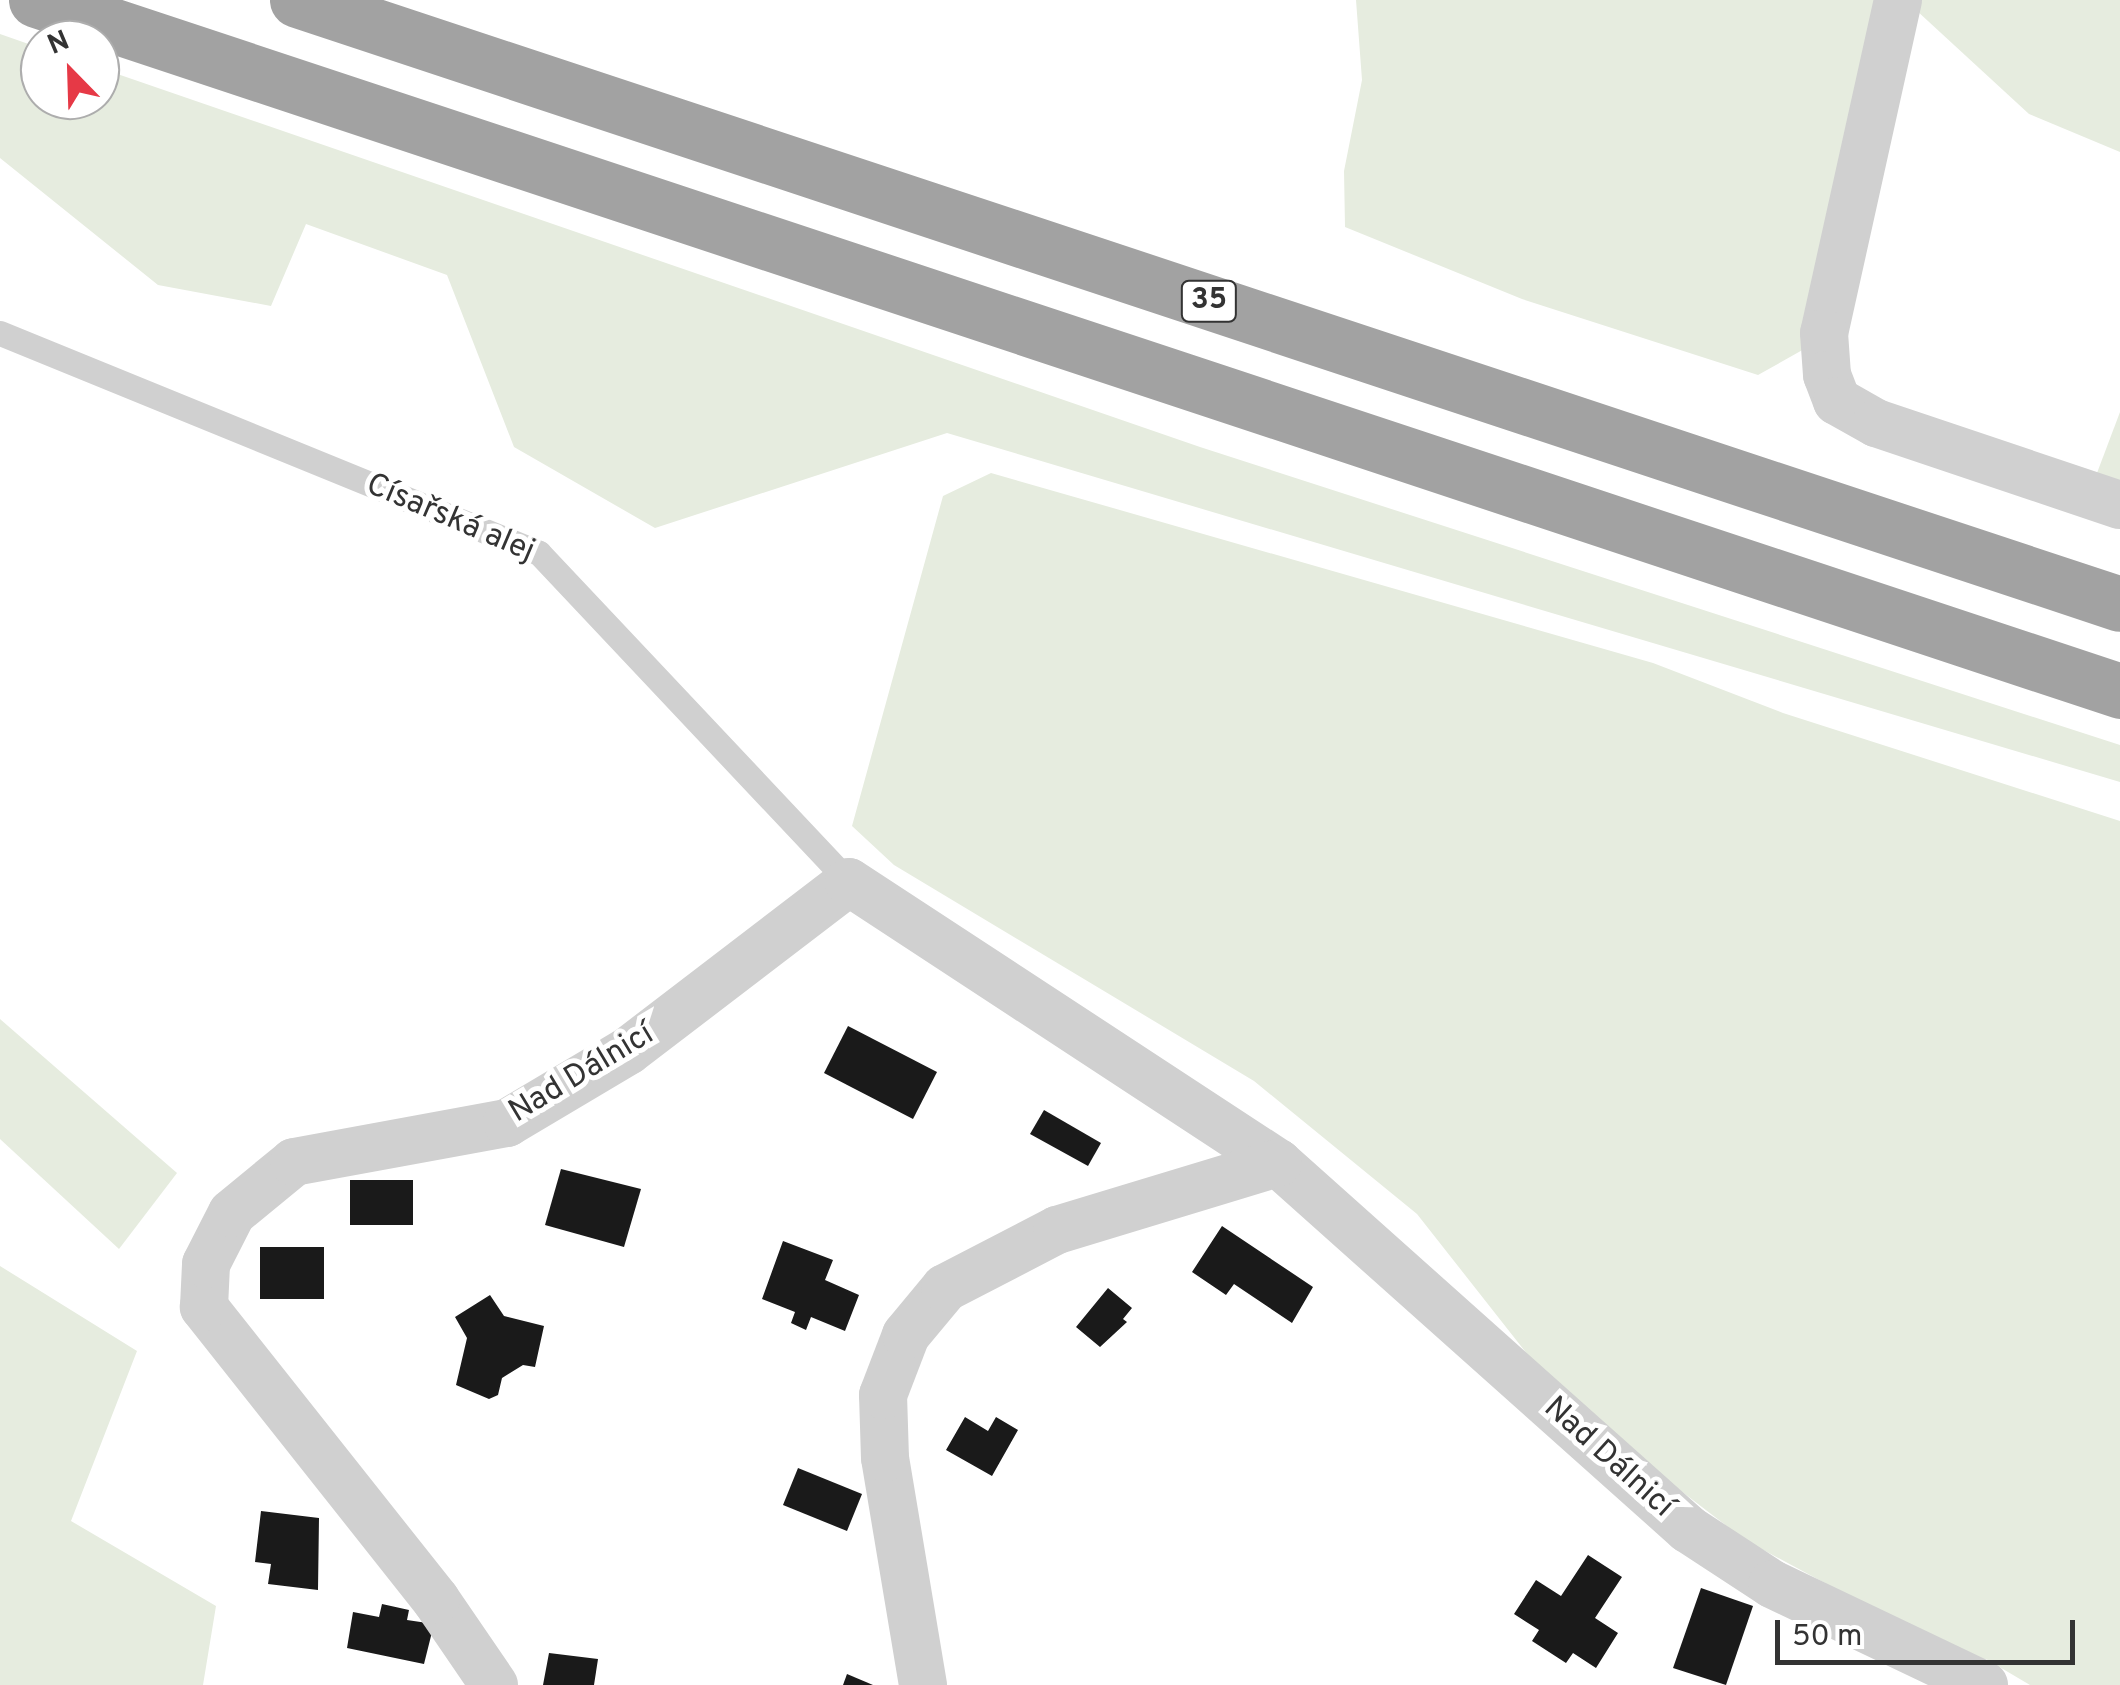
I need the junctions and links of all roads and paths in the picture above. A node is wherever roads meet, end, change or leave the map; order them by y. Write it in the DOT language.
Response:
graph roads {
  1 [pos="36,0"];
  2 [pos="298,0"];
  3 [pos="385,0"];
  4 [pos="1898,0"];
  5 [pos="422,41"];
  6 [pos="0,332"];
  7 [pos="2120,505"];
  8 [pos="2120,604"];
  9 [pos="2120,691"];
  10 [pos="850,882"];
  11 [pos="1278,1163"];
  12 [pos="494,1685"];
  13 [pos="923,1685"];
  14 [pos="1984,1685"];
  1 -- 9 [label="highway"];
  2 -- 5 [label="highway, 35"];
  3 -- 5 [label="lane"];
  4 -- 7 [label="street"];
  5 -- 8 [label="highway, 35"];
  6 -- 10 [label="lane, Císařská alej"];
  10 -- 11 [label="street, Nad Dálnicí"];
  10 -- 12 [label="street, Nad Dálnicí"];
  11 -- 13 [label="street"];
  11 -- 14 [label="street, Nad Dálnicí"];
}
